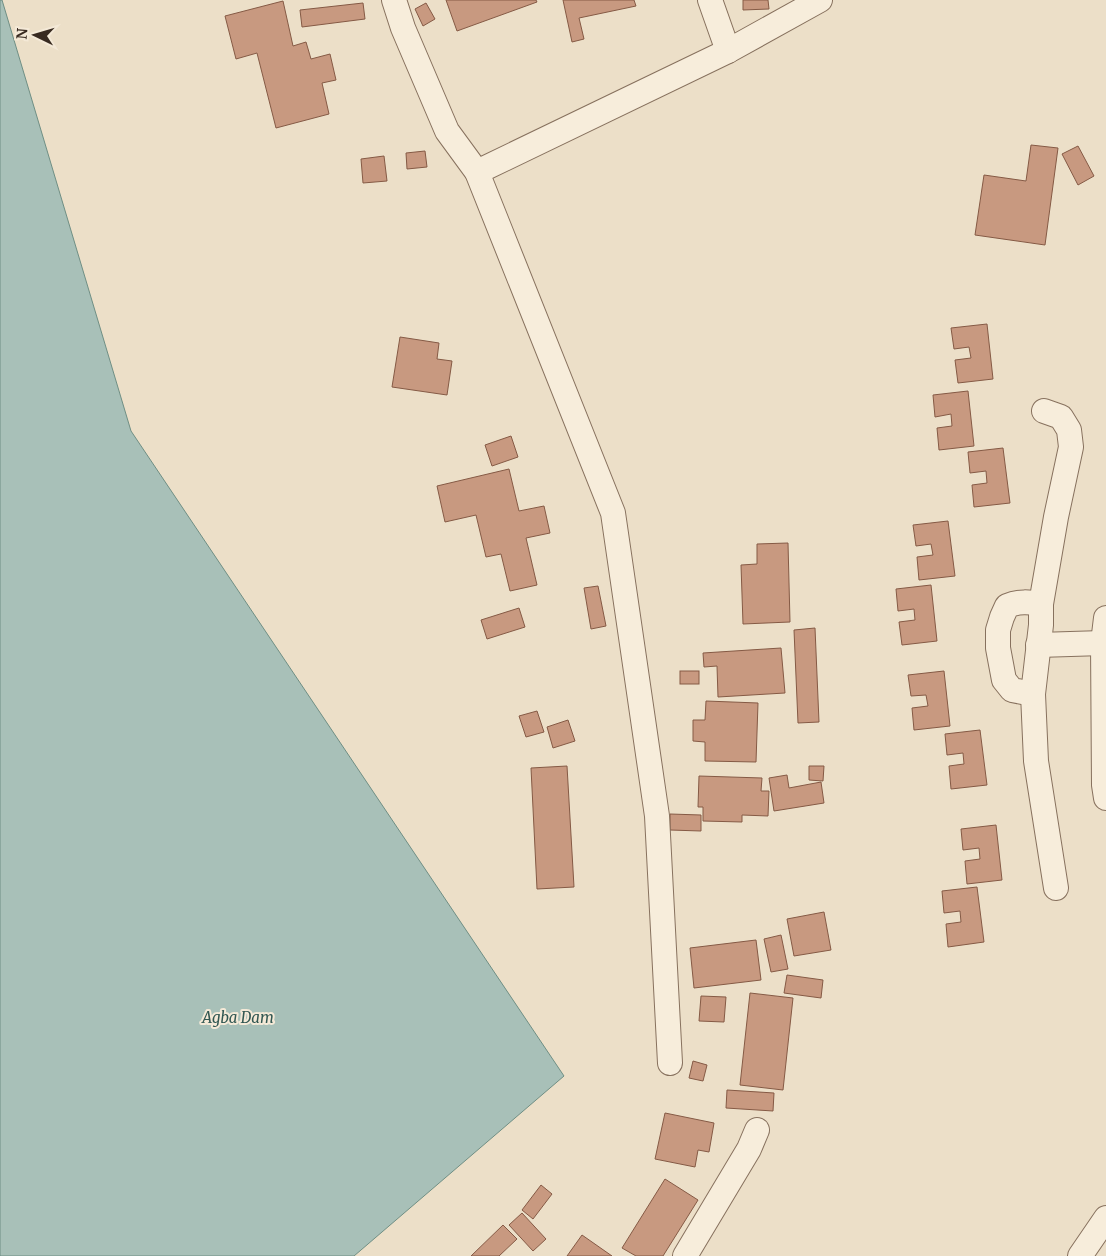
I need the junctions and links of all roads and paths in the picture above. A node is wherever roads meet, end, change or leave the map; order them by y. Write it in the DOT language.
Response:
graph roads {
  1 [pos="394,0"];
  2 [pos="710,0"];
  3 [pos="820,0"];
  4 [pos="728,52"];
  5 [pos="477,172"];
  6 [pos="1044,411"];
  7 [pos="1041,604"];
  8 [pos="1106,618"];
  9 [pos="1103,643"];
  10 [pos="1038,644"];
  11 [pos="1033,694"];
  12 [pos="1106,798"];
  13 [pos="1056,888"];
  14 [pos="670,1063"];
  15 [pos="757,1130"];
  16 [pos="1105,1225"];
  17 [pos="685,1256"];
  18 [pos="1080,1256"];
  1 -- 5 [label="street"];
  2 -- 4 [label="street"];
  3 -- 4 [label="street"];
  4 -- 5 [label="street"];
  5 -- 14 [label="street"];
  6 -- 7 [label="street"];
  7 -- 10 [label="street"];
  7 -- 11 [label="street"];
  8 -- 9 [label="street"];
  9 -- 10 [label="street"];
  9 -- 12 [label="street"];
  10 -- 11 [label="street"];
  11 -- 13 [label="street"];
  15 -- 17 [label="street"];
  16 -- 18 [label="street"];
}
